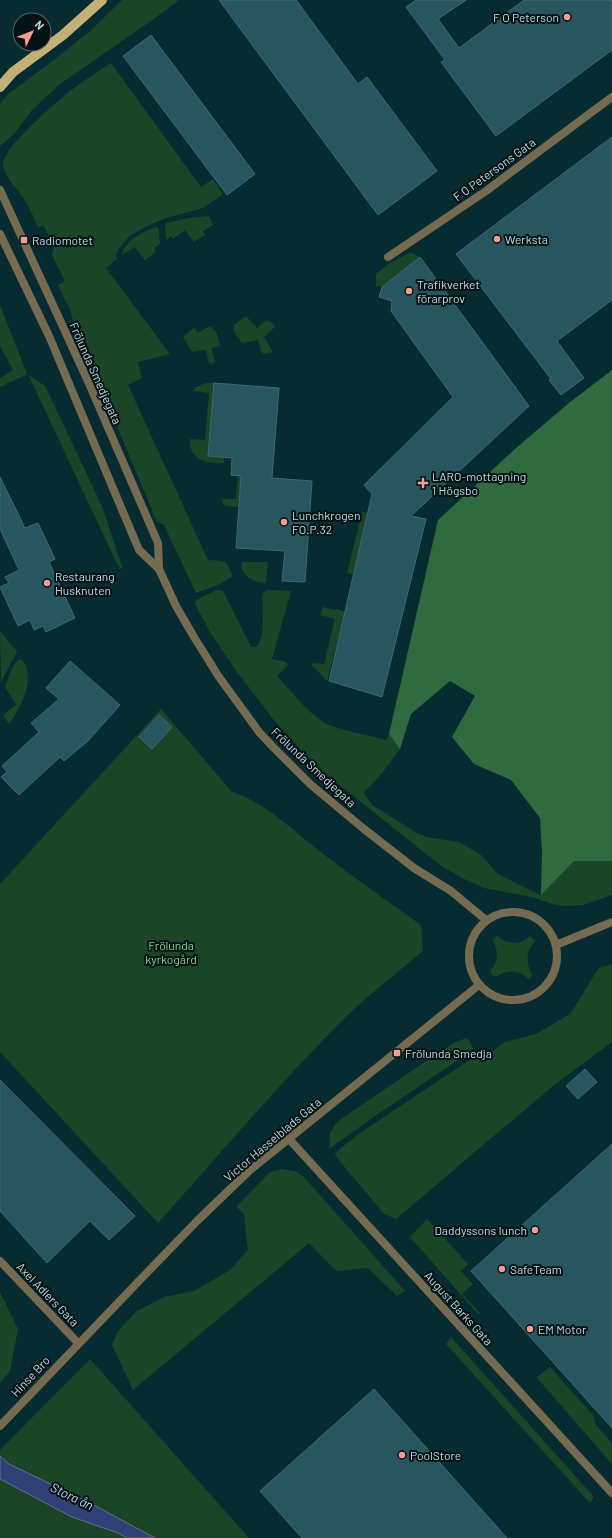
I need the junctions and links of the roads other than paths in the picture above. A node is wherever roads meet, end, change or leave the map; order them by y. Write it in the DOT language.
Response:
graph roads {
  1 [pos="102,0"];
  2 [pos="13,72"];
  3 [pos="0,77"];
  4 [pos="0,87"];
  5 [pos="612,97"];
  6 [pos="0,190"];
  7 [pos="0,234"];
  8 [pos="388,257"];
  9 [pos="159,569"];
  10 [pos="486,920"];
  11 [pos="612,922"];
  12 [pos="556,945"];
  13 [pos="479,985"];
  14 [pos="289,1139"];
  15 [pos="0,1261"];
  16 [pos="78,1343"];
  17 [pos="0,1426"];
  18 [pos="612,1493"];
  1 -- 2 [label="main road"];
  2 -- 3 [label="main road"];
  2 -- 4 [label="main road"];
  5 -- 8 [label="street, F O Petersons Gata"];
  6 -- 9 [label="street, Frölunda Smedjegata"];
  7 -- 9 [label="street, Frölunda Smedjegata"];
  9 -- 10 [label="street, Frölunda Smedjegata"];
  10 -- 12 [label="street"];
  10 -- 13 [label="street"];
  11 -- 12 [label="street"];
  12 -- 13 [label="street"];
  13 -- 14 [label="street, Victor Hasselblads Gata"];
  14 -- 16 [label="street, Victor Hasselblads Gata"];
  14 -- 18 [label="street, August Barks Gata"];
  15 -- 16 [label="street, Axel Adlers Gata"];
  16 -- 17 [label="street, Hinse Bro"];
}
